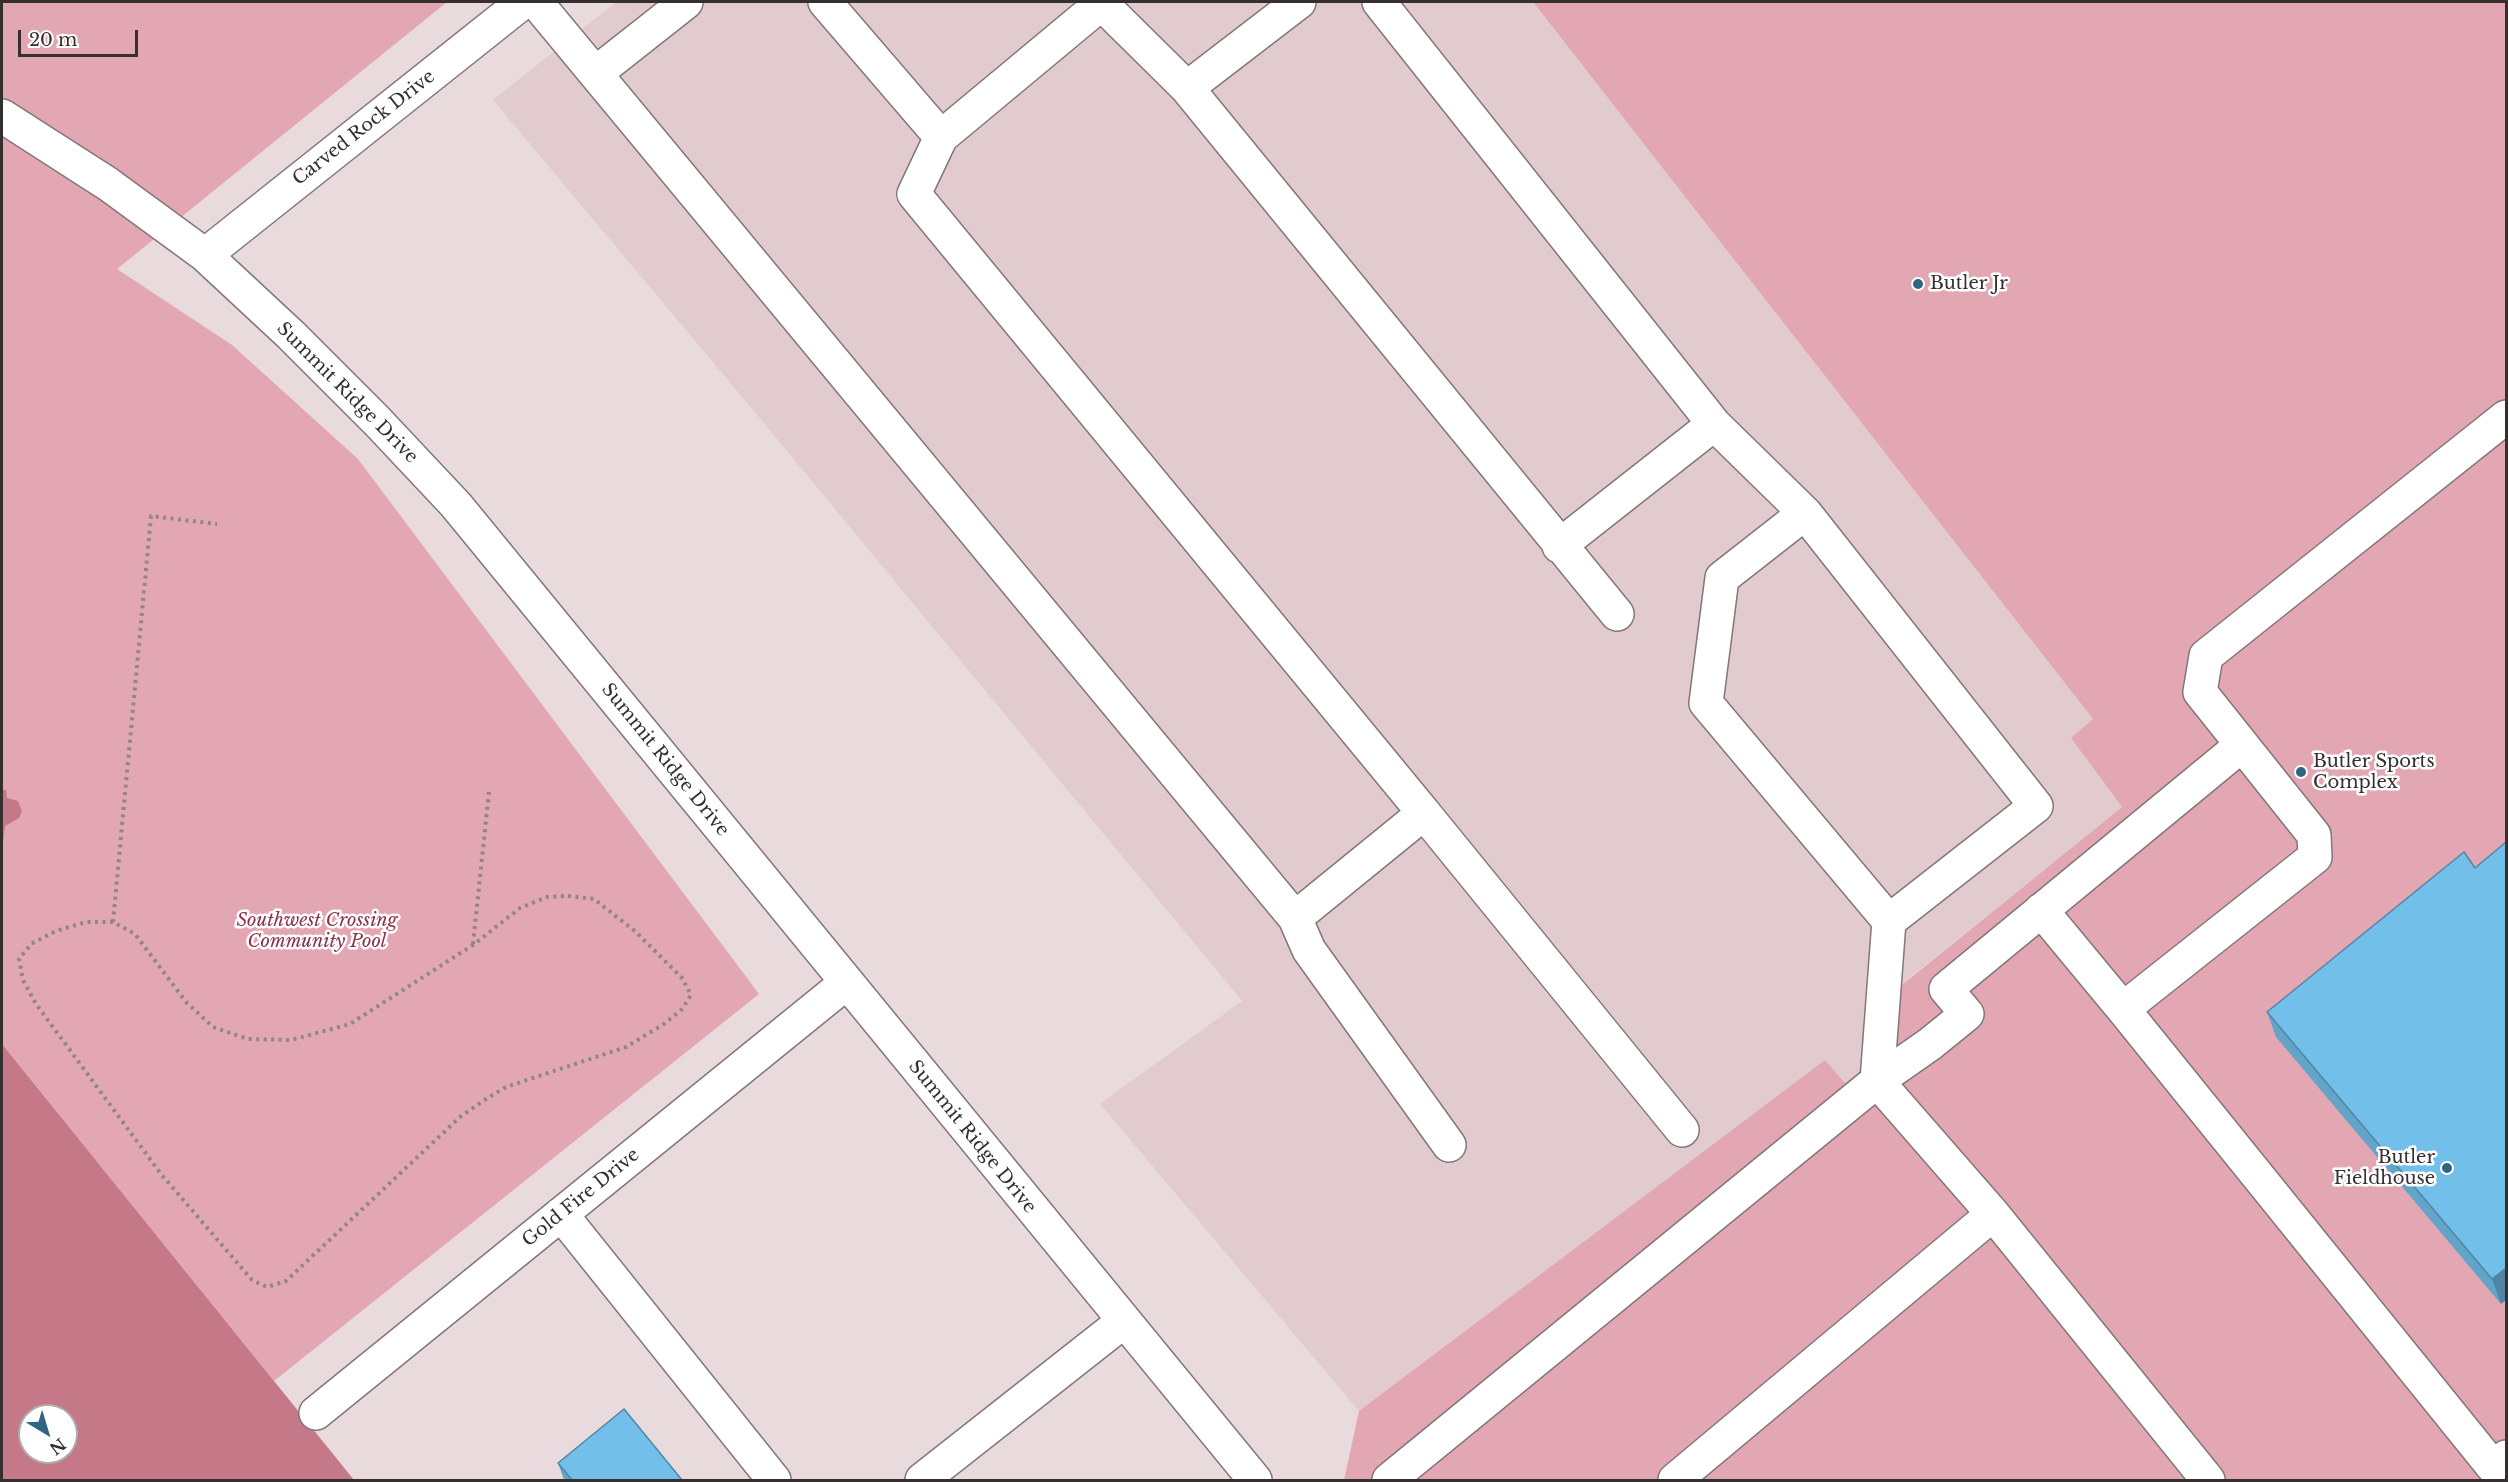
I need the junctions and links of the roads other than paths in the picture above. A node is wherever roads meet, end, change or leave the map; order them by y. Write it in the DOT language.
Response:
graph roads {
  1 [pos="523,2"];
  2 [pos="536,2"];
  3 [pos="686,2"];
  4 [pos="825,2"];
  5 [pos="1101,2"];
  6 [pos="1299,2"];
  7 [pos="1379,2"];
  8 [pos="596,73"];
  9 [pos="1187,88"];
  10 [pos="2,116"];
  11 [pos="941,137"];
  12 [pos="205,255"];
  13 [pos="2506,417"];
  14 [pos="1714,424"];
  15 [pos="1805,513"];
  16 [pos="1559,546"];
  17 [pos="1617,614"];
  18 [pos="2242,745"];
  19 [pos="1425,813"];
  20 [pos="2041,910"];
  21 [pos="1295,918"];
  22 [pos="1889,921"];
  23 [pos="846,983"];
  24 [pos="2123,1009"];
  25 [pos="1877,1081"];
  26 [pos="1682,1130"];
  27 [pos="1449,1145"];
  28 [pos="561,1214"];
  29 [pos="1993,1214"];
  30 [pos="1124,1321"];
  31 [pos="316,1413"];
  32 [pos="2492,1468"];
  33 [pos="774,1480"];
  34 [pos="922,1480"];
  35 [pos="1255,1480"];
  36 [pos="1389,1480"];
  37 [pos="1675,1480"];
  38 [pos="2208,1480"];
  1 -- 12 [label="street, Carved Rock Drive"];
  2 -- 8 [label="street"];
  3 -- 8 [label="street"];
  4 -- 11 [label="street"];
  5 -- 9 [label="street"];
  5 -- 11 [label="street"];
  6 -- 9 [label="street"];
  7 -- 14 [label="street"];
  8 -- 21 [label="street"];
  9 -- 16 [label="street"];
  10 -- 12 [label="street, Summit Ridge Drive"];
  11 -- 19 [label="street"];
  12 -- 23 [label="street, Summit Ridge Drive"];
  13 -- 18 [label="street"];
  14 -- 15 [label="street"];
  14 -- 16 [label="street"];
  15 -- 22 [label="street"];
  15 -- 22 [label="street"];
  16 -- 17 [label="street"];
  18 -- 20 [label="street"];
  18 -- 24 [label="street"];
  19 -- 21 [label="street"];
  19 -- 26 [label="street"];
  20 -- 24 [label="street"];
  20 -- 25 [label="street"];
  21 -- 27 [label="street"];
  22 -- 25 [label="street"];
  23 -- 28 [label="street, Gold Fire Drive"];
  23 -- 30 [label="street, Summit Ridge Drive"];
  24 -- 32 [label="street"];
  25 -- 29 [label="street"];
  25 -- 36 [label="street"];
  28 -- 31 [label="street, Gold Fire Drive"];
  28 -- 33 [label="street"];
  29 -- 37 [label="street"];
  29 -- 38 [label="street"];
  30 -- 34 [label="street"];
  30 -- 35 [label="street, Summit Ridge Drive"];
}
